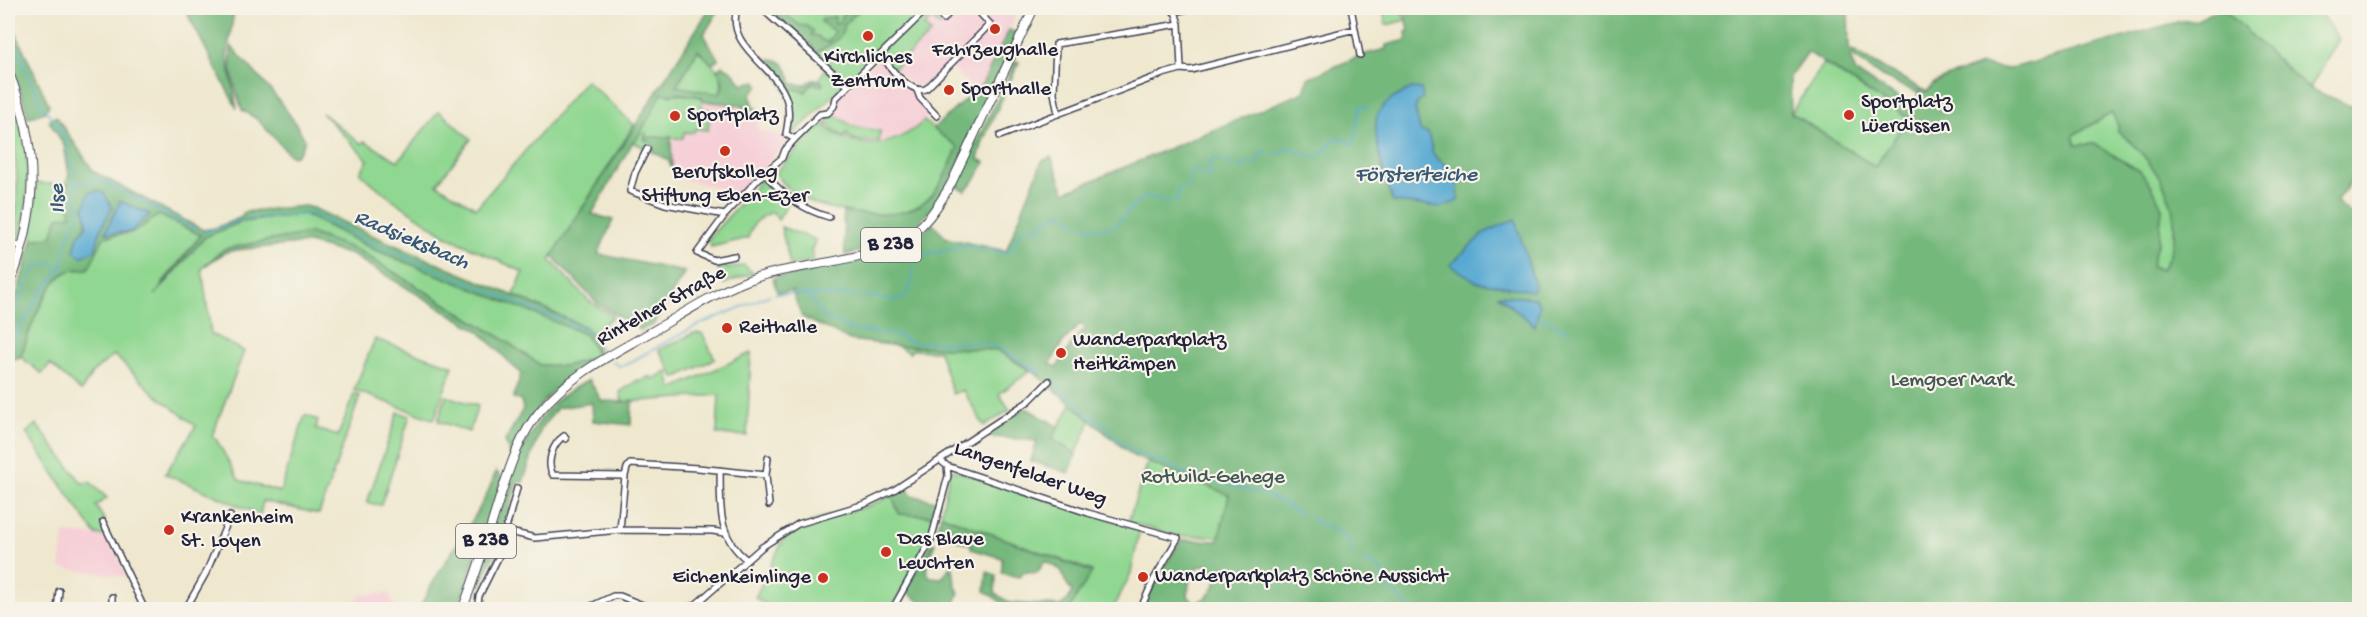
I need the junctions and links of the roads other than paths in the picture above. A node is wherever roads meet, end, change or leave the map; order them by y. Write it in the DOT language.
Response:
graph roads {
  1 [pos="737,8"];
  2 [pos="761,8"];
  3 [pos="928,8"];
  4 [pos="933,8"];
  5 [pos="952,8"];
  6 [pos="975,8"];
  7 [pos="1034,8"];
  8 [pos="1192,8"];
  9 [pos="1351,8"];
  10 [pos="1174,10"];
  11 [pos="1179,24"];
  12 [pos="1355,29"];
  13 [pos="882,54"];
  14 [pos="1360,55"];
  15 [pos="8,69"];
  16 [pos="1181,69"];
  17 [pos="848,86"];
  18 [pos="917,90"];
  19 [pos="1058,114"];
  20 [pos="938,116"];
  21 [pos="1000,136"];
  22 [pos="795,139"];
  23 [pos="647,149"];
  24 [pos="764,173"];
  25 [pos="725,215"];
  26 [pos="828,217"];
  27 [pos="8,243"];
  28 [pos="24,247"];
  29 [pos="734,256"];
  30 [pos="8,290"];
  31 [pos="1049,381"];
  32 [pos="566,439"];
  33 [pos="768,458"];
  34 [pos="941,461"];
  35 [pos="947,466"];
  36 [pos="720,470"];
  37 [pos="765,475"];
  38 [pos="625,476"];
  39 [pos="518,488"];
  40 [pos="769,505"];
  41 [pos="230,516"];
  42 [pos="103,522"];
  43 [pos="506,531"];
  44 [pos="620,531"];
  45 [pos="724,533"];
  46 [pos="747,560"];
  47 [pos="59,591"];
  48 [pos="112,597"];
  49 [pos="57,609"];
  50 [pos="112,609"];
  51 [pos="145,609"];
  52 [pos="185,609"];
  53 [pos="462,609"];
  54 [pos="477,609"];
  55 [pos="583,609"];
  56 [pos="892,609"];
  57 [pos="1140,609"];
  1 -- 22 [label="street"];
  2 -- 17 [label="street"];
  3 -- 13 [label="street"];
  4 -- 5 [label="street"];
  6 -- 18 [label="street"];
  7 -- 53 [label="main road, Rintelner Straße / B 238"];
  8 -- 10 [label="street"];
  9 -- 12 [label="street"];
  10 -- 11 [label="street"];
  11 -- 16 [label="street"];
  11 -- 19 [label="street"];
  12 -- 14 [label="street"];
  12 -- 16 [label="street"];
  13 -- 17 [label="street"];
  13 -- 18 [label="street"];
  15 -- 28 [label="main road"];
  16 -- 19 [label="street"];
  17 -- 22 [label="street"];
  18 -- 20 [label="street"];
  19 -- 21 [label="street"];
  22 -- 24 [label="street"];
  23 -- 25 [label="street"];
  24 -- 25 [label="street"];
  24 -- 26 [label="street"];
  25 -- 29 [label="street"];
  27 -- 28 [label="street"];
  28 -- 30 [label="main road"];
  31 -- 34 [label="street"];
  32 -- 38 [label="street"];
  33 -- 37 [label="street"];
  34 -- 35 [label="street, Langenfelder Weg"];
  34 -- 46 [label="street, Langenfelder Weg"];
  35 -- 56 [label="street"];
  35 -- 57 [label="street, Langenfelder Weg"];
  36 -- 37 [label="street"];
  36 -- 38 [label="street"];
  36 -- 45 [label="street"];
  37 -- 40 [label="street"];
  38 -- 44 [label="street"];
  39 -- 43 [label="street"];
  41 -- 52 [label="street"];
  42 -- 51 [label="street"];
  43 -- 44 [label="street"];
  43 -- 54 [label="street"];
  44 -- 45 [label="street"];
  45 -- 46 [label="street"];
  46 -- 55 [label="street, Langenfelder Weg"];
  47 -- 49 [label="street"];
  48 -- 50 [label="street"];
}
